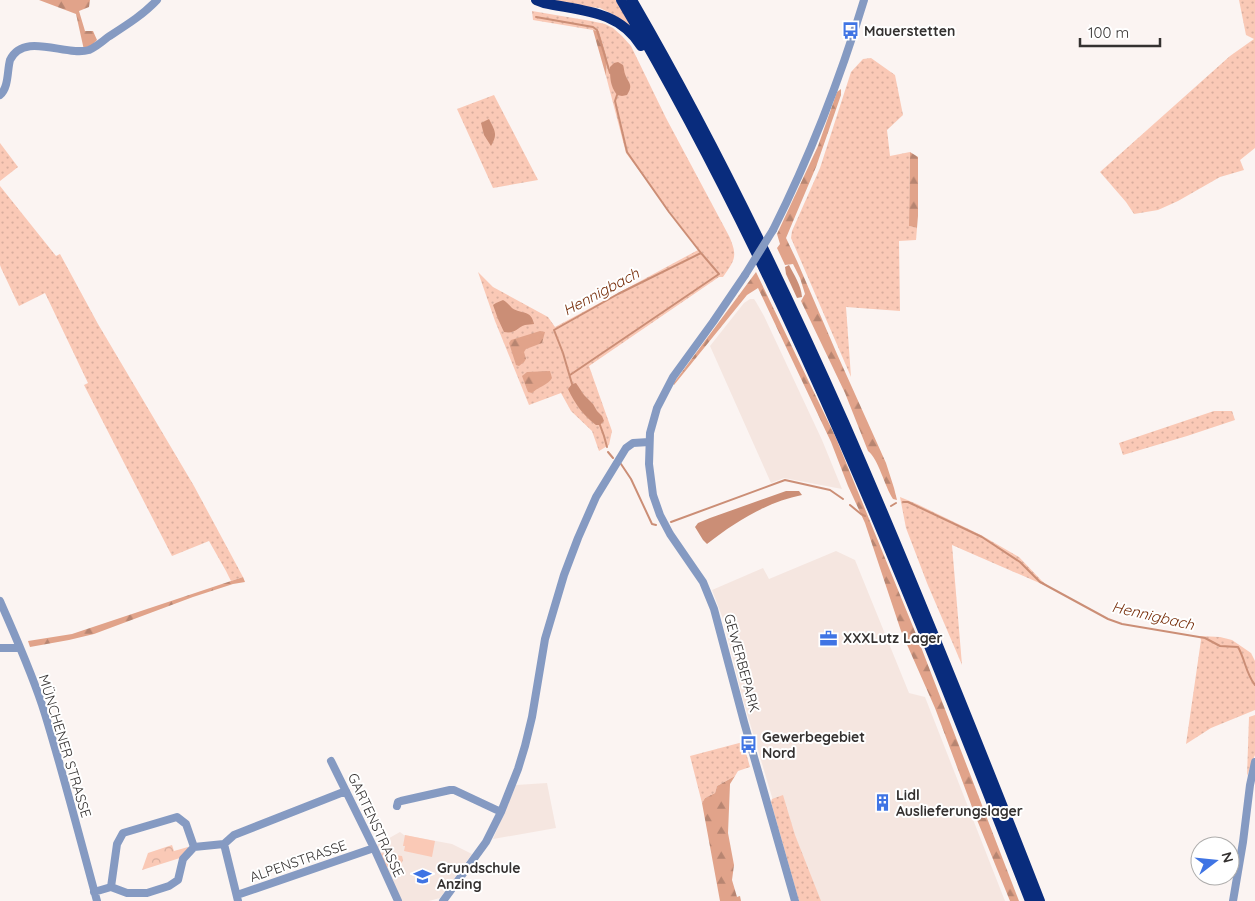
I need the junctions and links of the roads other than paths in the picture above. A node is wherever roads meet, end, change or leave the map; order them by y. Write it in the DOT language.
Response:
graph roads {
  1 [pos="157,0"];
  2 [pos="536,0"];
  3 [pos="621,0"];
  4 [pos="632,0"];
  5 [pos="636,0"];
  6 [pos="864,0"];
  7 [pos="640,14"];
  8 [pos="657,62"];
  9 [pos="0,95"];
  10 [pos="649,442"];
  11 [pos="0,601"];
  12 [pos="0,648"];
  13 [pos="20,648"];
  14 [pos="331,761"];
  15 [pos="1255,762"];
  16 [pos="346,791"];
  17 [pos="397,806"];
  18 [pos="501,812"];
  19 [pos="224,844"];
  20 [pos="194,847"];
  21 [pos="374,848"];
  22 [pos="111,887"];
  23 [pos="94,892"];
  24 [pos="237,898"];
  25 [pos="446,900"];
  26 [pos="97,901"];
  27 [pos="398,901"];
  28 [pos="795,901"];
  29 [pos="1030,901"];
  30 [pos="1040,901"];
  31 [pos="1233,901"];
  1 -- 9 [label="street"];
  2 -- 8 [label="highway"];
  3 -- 8 [label="highway"];
  4 -- 7 [label="highway"];
  5 -- 7 [label="highway"];
  6 -- 10 [label="street, GEWERBEPARK, bridge"];
  7 -- 30 [label="highway"];
  8 -- 29 [label="highway"];
  10 -- 18 [label="street"];
  10 -- 28 [label="street, GEWERBEPARK"];
  11 -- 13 [label="street, MÜNCHENER STRASSE"];
  12 -- 13 [label="street"];
  13 -- 23 [label="street, MÜNCHENER STRASSE"];
  14 -- 16 [label="street, GARTENSTRASSE"];
  15 -- 31 [label="street"];
  16 -- 19 [label="street"];
  16 -- 21 [label="street, GARTENSTRASSE"];
  17 -- 18 [label="street"];
  18 -- 25 [label="street"];
  19 -- 20 [label="street"];
  19 -- 24 [label="street"];
  20 -- 22 [label="street"];
  20 -- 22 [label="street"];
  21 -- 24 [label="street, ALPENSTRASSE"];
  21 -- 27 [label="street, GARTENSTRASSE"];
  22 -- 23 [label="street"];
  23 -- 26 [label="street, MÜNCHENER STRASSE"];
}
